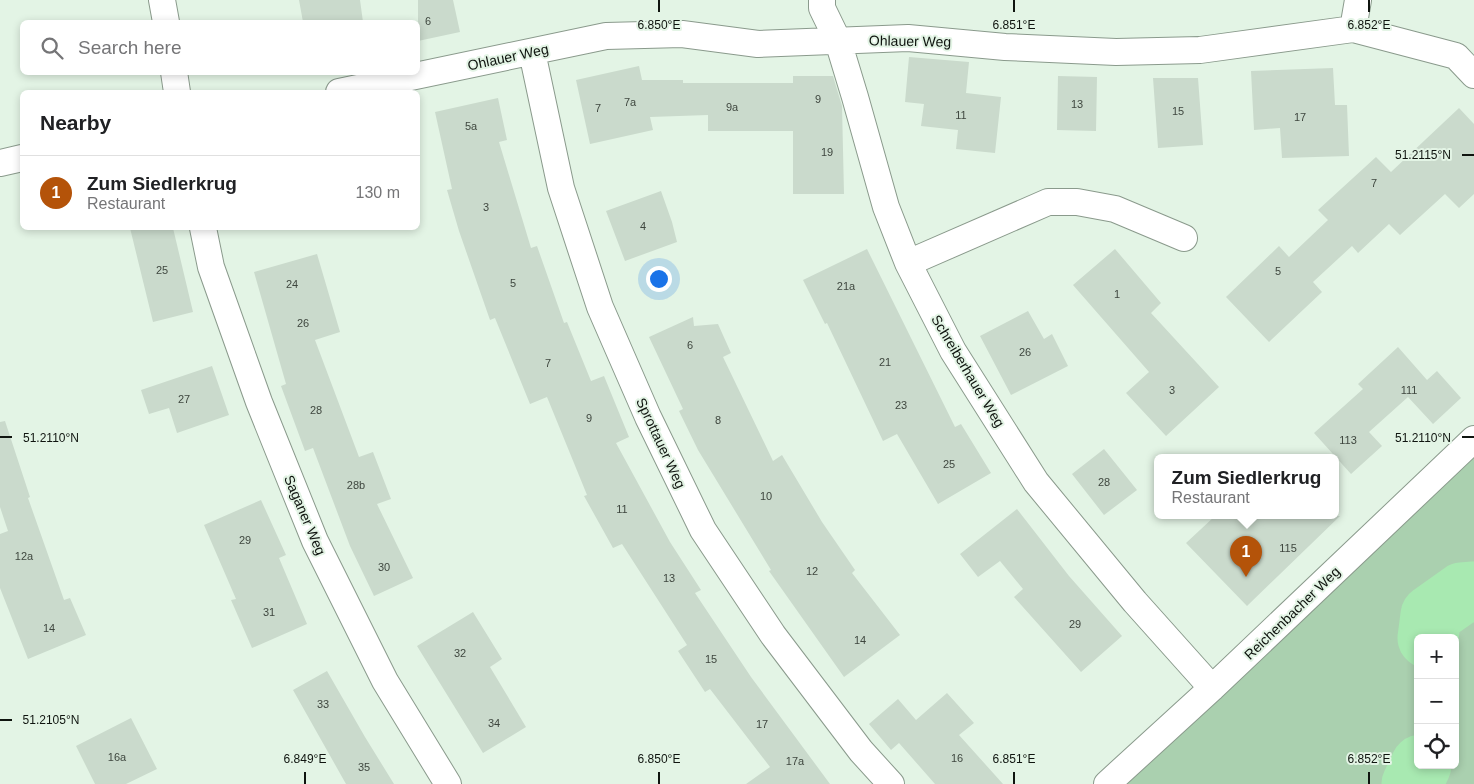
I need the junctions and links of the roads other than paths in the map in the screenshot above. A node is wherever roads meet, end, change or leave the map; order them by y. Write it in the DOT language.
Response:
graph roads {
  1 [pos="162,0"];
  2 [pos="822,0"];
  3 [pos="1358,0"];
  4 [pos="166,20"];
  5 [pos="1353,29"];
  6 [pos="838,41"];
  7 [pos="532,52"];
  8 [pos="174,75"];
  9 [pos="1474,75"];
  10 [pos="177,90"];
  11 [pos="349,90"];
  12 [pos="20,158"];
  13 [pos="0,163"];
  14 [pos="203,230"];
  15 [pos="1184,238"];
  16 [pos="908,263"];
  17 [pos="1474,439"];
  18 [pos="1212,688"];
  19 [pos="448,784"];
  20 [pos="891,784"];
  21 [pos="1107,784"];
  1 -- 4 [label="street"];
  2 -- 6 [label="street, Schreiberhauer Weg"];
  3 -- 5 [label="street"];
  5 -- 6 [label="street, Ohlauer Weg"];
  5 -- 9 [label="street, Ohlauer Weg"];
  6 -- 7 [label="street, Ohlauer Weg"];
  6 -- 16 [label="street, Schreiberhauer Weg"];
  7 -- 11 [label="street, Ohlauer Weg"];
  7 -- 20 [label="street, Sprottauer Weg"];
  8 -- 10 [label="street"];
  12 -- 13 [label="street"];
  14 -- 19 [label="street, Saganer Weg"];
  15 -- 16 [label="street"];
  16 -- 18 [label="street, Schreiberhauer Weg"];
  17 -- 18 [label="street, Reichenbacher Weg"];
  18 -- 21 [label="street, Reichenbacher Weg"];
}
